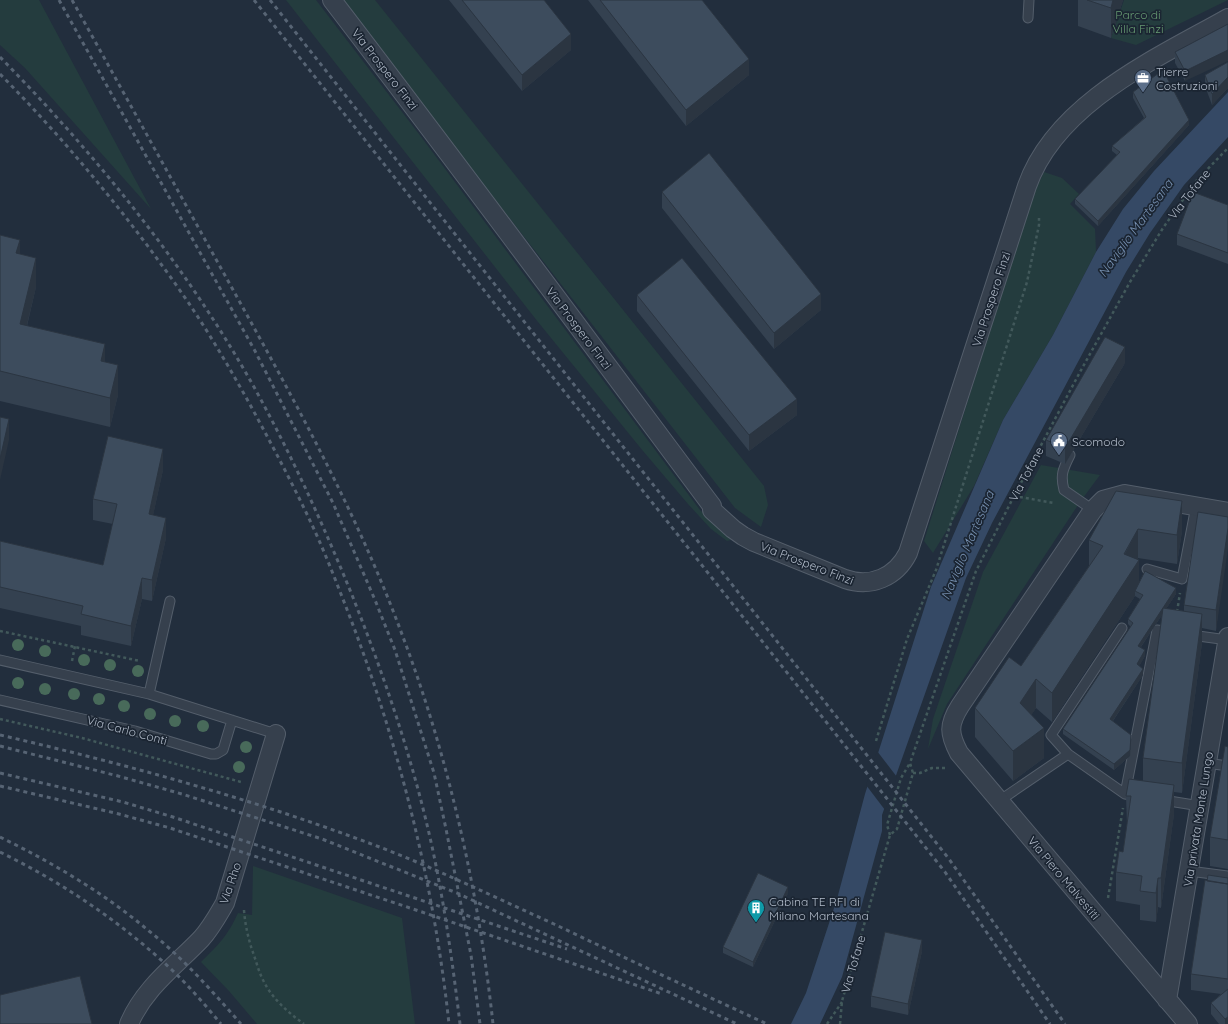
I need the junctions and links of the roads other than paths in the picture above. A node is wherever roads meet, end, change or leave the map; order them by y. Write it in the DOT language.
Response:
graph roads {
  1 [pos="332,0"];
  2 [pos="1030,0"];
  3 [pos="1028,18"];
  4 [pos="1228,18"];
  5 [pos="1070,455"];
  6 [pos="1196,506"];
  7 [pos="1093,510"];
  8 [pos="1228,512"];
  9 [pos="1147,569"];
  10 [pos="170,601"];
  11 [pos="1122,628"];
  12 [pos="1228,639"];
  13 [pos="0,660"];
  14 [pos="148,694"];
  15 [pos="0,700"];
  16 [pos="232,720"];
  17 [pos="276,734"];
  18 [pos="1068,754"];
  19 [pos="1207,762"];
  20 [pos="1228,766"];
  21 [pos="1125,794"];
  22 [pos="999,801"];
  23 [pos="1200,806"];
  24 [pos="1189,871"];
  25 [pos="1228,876"];
  26 [pos="1167,1000"];
  27 [pos="130,1024"];
  28 [pos="1188,1024"];
  1 -- 4 [label="street, Via Prospero Finzi"];
  2 -- 3 [label="lane"];
  5 -- 7 [label="lane"];
  6 -- 7 [label="street"];
  6 -- 8 [label="street"];
  6 -- 9 [label="lane"];
  7 -- 22 [label="street, Via Piero Malvestiti"];
  10 -- 14 [label="lane"];
  11 -- 18 [label="lane"];
  12 -- 19 [label="street, Via privata Monte Lungo"];
  12 -- 21 [label="lane"];
  13 -- 14 [label="lane"];
  14 -- 16 [label="lane"];
  15 -- 16 [label="lane, Via Carlo Conti"];
  16 -- 17 [label="lane, Via Rho"];
  17 -- 27 [label="street, Via Rho"];
  18 -- 21 [label="lane"];
  18 -- 22 [label="lane"];
  19 -- 20 [label="lane"];
  19 -- 23 [label="street, Via privata Monte Lungo"];
  21 -- 23 [label="lane"];
  22 -- 26 [label="street, Via Piero Malvestiti"];
  23 -- 24 [label="street, Via privata Monte Lungo"];
  24 -- 25 [label="lane"];
  24 -- 26 [label="street, Via privata Monte Lungo"];
  26 -- 28 [label="street, Via Piero Malvestiti"];
}
